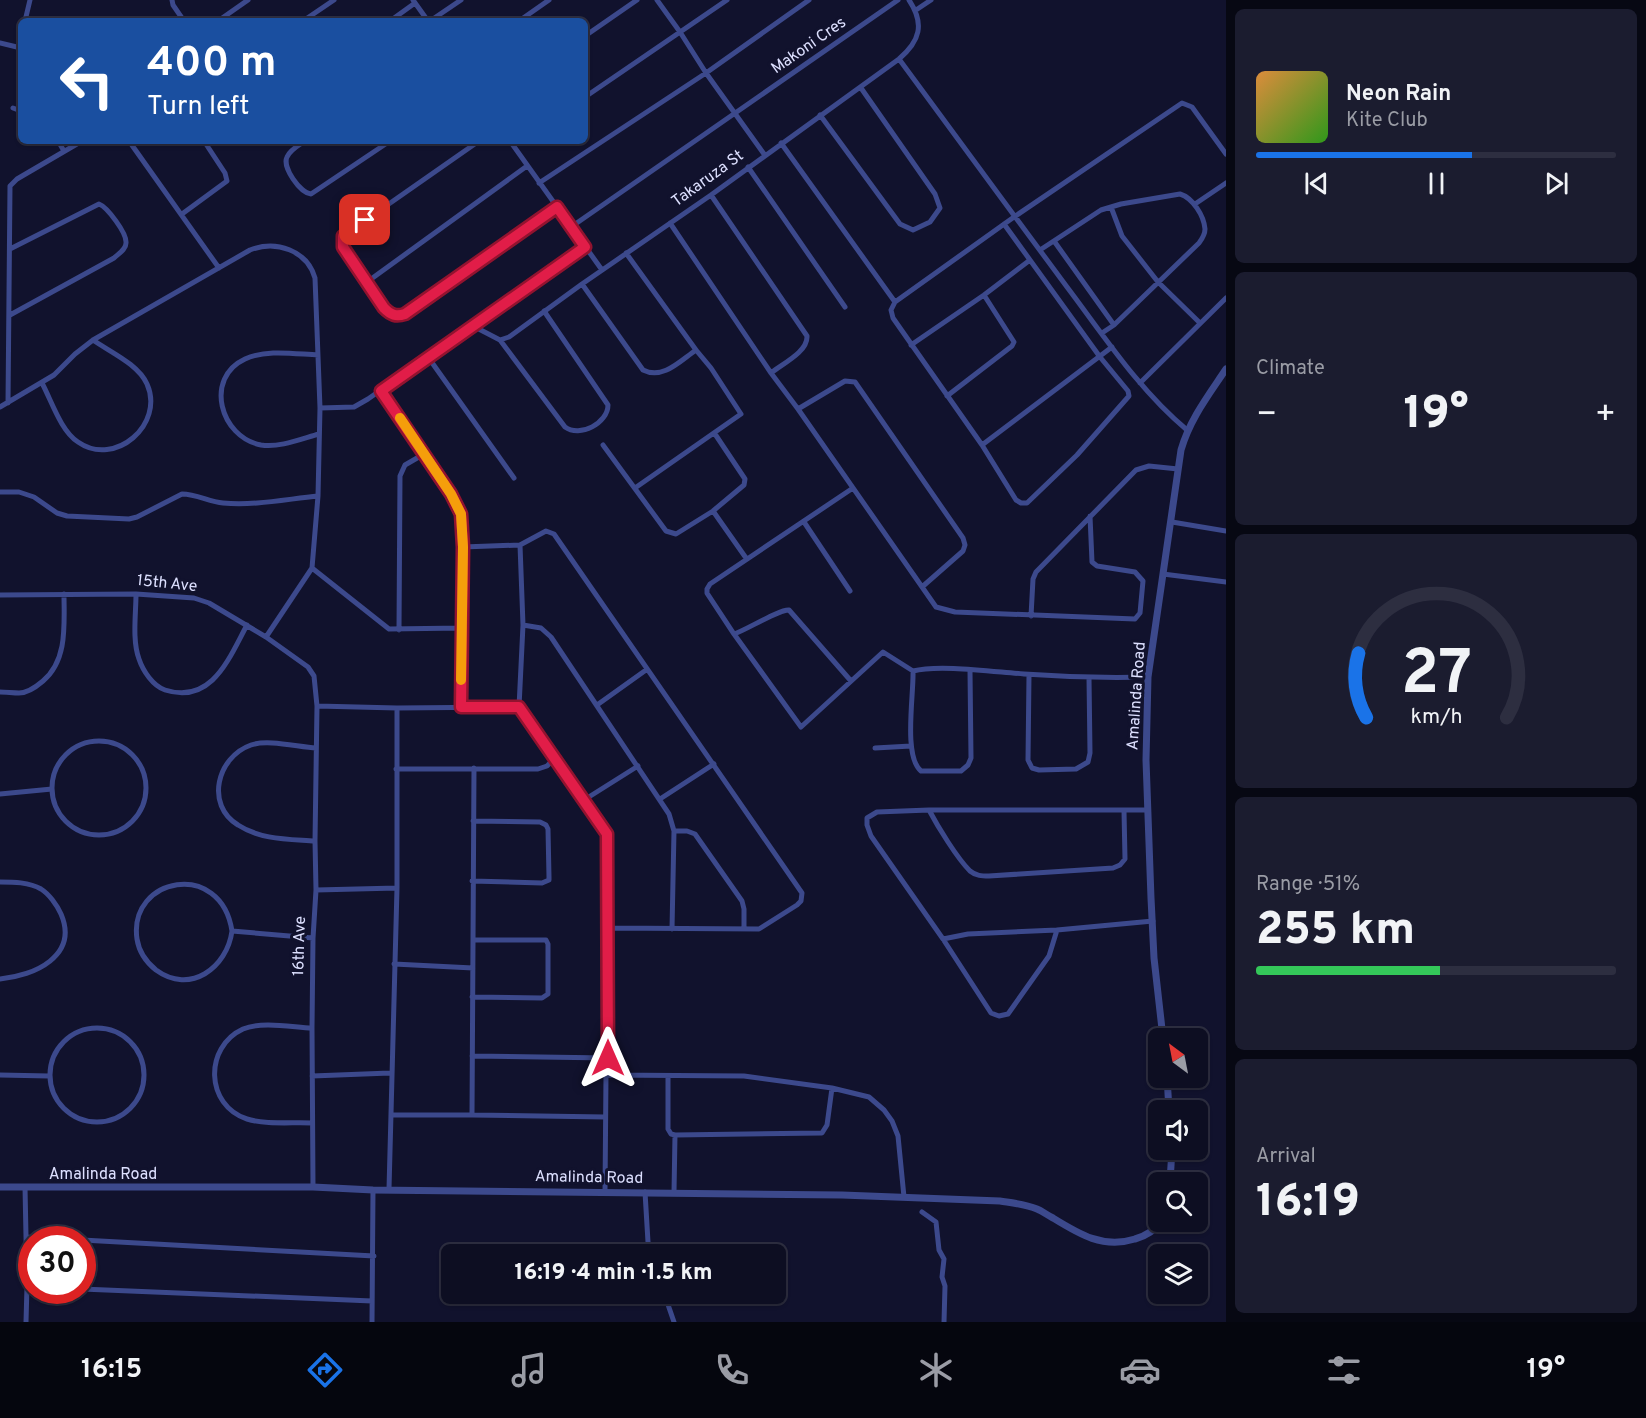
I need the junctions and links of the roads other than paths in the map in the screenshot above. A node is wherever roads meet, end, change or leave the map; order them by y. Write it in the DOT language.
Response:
graph roads {
  1 [pos="30,0"];
  2 [pos="172,0"];
  3 [pos="248,0"];
  4 [pos="334,0"];
  5 [pos="460,0"];
  6 [pos="549,0"];
  7 [pos="637,0"];
  8 [pos="657,0"];
  9 [pos="727,0"];
  10 [pos="809,0"];
  11 [pos="898,0"];
  12 [pos="909,0"];
  13 [pos="931,0"];
  14 [pos="414,2"];
  15 [pos="916,10"];
  16 [pos="26,18"];
  17 [pos="182,18"];
  18 [pos="222,18"];
  19 [pos="307,18"];
  20 [pos="394,18"];
  21 [pos="427,18"];
  22 [pos="433,18"];
  23 [pos="523,18"];
  24 [pos="681,32"];
  25 [pos="588,34"];
  26 [pos="0,43"];
  27 [pos="18,48"];
  28 [pos="899,59"];
  29 [pos="706,73"];
  30 [pos="861,88"];
  31 [pos="588,95"];
  32 [pos="13,108"];
  33 [pos="18,110"];
  34 [pos="736,114"];
  35 [pos="820,116"];
  36 [pos="781,143"];
  37 [pos="60,144"];
  38 [pos="77,144"];
  39 [pos="131,144"];
  40 [pos="206,144"];
  41 [pos="301,144"];
  42 [pos="386,144"];
  43 [pos="475,144"];
  44 [pos="512,144"];
  45 [pos="64,151"];
  46 [pos="764,154"];
  47 [pos="1226,154"];
  48 [pos="527,166"];
  49 [pos="748,167"];
  50 [pos="539,183"];
  51 [pos="1226,183"];
  52 [pos="711,195"];
  53 [pos="1195,204"];
  54 [pos="557,207"];
  55 [pos="1111,207"];
  56 [pos="182,214"];
  57 [pos="1014,217"];
  58 [pos="670,223"];
  59 [pos="1004,224"];
  60 [pos="571,227"];
  61 [pos="1054,241"];
  62 [pos="585,247"];
  63 [pos="10,249"];
  64 [pos="1040,250"];
  65 [pos="626,253"];
  66 [pos="1030,260"];
  67 [pos="219,268"];
  68 [pos="602,270"];
  69 [pos="367,282"];
  70 [pos="1158,282"];
  71 [pos="582,284"];
  72 [pos="984,295"];
  73 [pos="1226,298"];
  74 [pos="895,302"];
  75 [pos="845,307"];
  76 [pos="544,311"];
  77 [pos="10,315"];
  78 [pos="1200,324"];
  79 [pos="1114,325"];
  80 [pos="473,326"];
  81 [pos="1102,333"];
  82 [pos="93,340"];
  83 [pos="500,340"];
  84 [pos="911,345"];
  85 [pos="1112,347"];
  86 [pos="696,350"];
  87 [pos="318,355"];
  88 [pos="428,357"];
  89 [pos="1100,357"];
  90 [pos="1226,369"];
  91 [pos="771,373"];
  92 [pos="1140,383"];
  93 [pos="42,384"];
  94 [pos="381,391"];
  95 [pos="947,396"];
  96 [pos="8,403"];
  97 [pos="0,407"];
  98 [pos="320,408"];
  99 [pos="798,409"];
  100 [pos="1187,430"];
  101 [pos="319,434"];
  102 [pos="715,434"];
  103 [pos="603,445"];
  104 [pos="982,445"];
  105 [pos="424,454"];
  106 [pos="1178,469"];
  107 [pos="514,478"];
  108 [pos="635,488"];
  109 [pos="853,488"];
  110 [pos="0,492"];
  111 [pos="318,496"];
  112 [pos="712,511"];
  113 [pos="1090,516"];
  114 [pos="804,522"];
  115 [pos="1172,522"];
  116 [pos="1226,531"];
  117 [pos="520,544"];
  118 [pos="463,547"];
  119 [pos="746,558"];
  120 [pos="312,568"];
  121 [pos="1163,574"];
  122 [pos="1226,582"];
  123 [pos="922,587"];
  124 [pos="850,591"];
  125 [pos="64,594"];
  126 [pos="136,594"];
  127 [pos="0,595"];
  128 [pos="1031,616"];
  129 [pos="247,625"];
  130 [pos="523,625"];
  131 [pos="462,628"];
  132 [pos="399,630"];
  133 [pos="734,634"];
  134 [pos="266,636"];
  135 [pos="646,670"];
  136 [pos="970,670"];
  137 [pos="913,671"];
  138 [pos="1029,675"];
  139 [pos="1149,677"];
  140 [pos="1089,678"];
  141 [pos="851,681"];
  142 [pos="0,692"];
  143 [pos="597,705"];
  144 [pos="317,706"];
  145 [pos="461,707"];
  146 [pos="519,707"];
  147 [pos="397,708"];
  148 [pos="911,746"];
  149 [pos="316,748"];
  150 [pos="875,748"];
  151 [pos="555,758"];
  152 [pos="714,764"];
  153 [pos="638,766"];
  154 [pos="474,768"];
  155 [pos="396,769"];
  156 [pos="52,789"];
  157 [pos="0,794"];
  158 [pos="660,799"];
  159 [pos="584,800"];
  160 [pos="929,810"];
  161 [pos="1148,810"];
  162 [pos="1124,811"];
  163 [pos="473,821"];
  164 [pos="674,831"];
  165 [pos="315,841"];
  166 [pos="472,881"];
  167 [pos="0,882"];
  168 [pos="396,888"];
  169 [pos="316,890"];
  170 [pos="1153,921"];
  171 [pos="608,928"];
  172 [pos="672,929"];
  173 [pos="744,929"];
  174 [pos="1057,930"];
  175 [pos="232,931"];
  176 [pos="313,938"];
  177 [pos="943,939"];
  178 [pos="474,940"];
  179 [pos="394,964"];
  180 [pos="473,968"];
  181 [pos="0,979"];
  182 [pos="472,997"];
  183 [pos="312,1028"];
  184 [pos="1162,1028"];
  185 [pos="472,1056"];
  186 [pos="608,1058"];
  187 [pos="390,1073"];
  188 [pos="0,1075"];
  189 [pos="608,1075"];
  190 [pos="49,1076"];
  191 [pos="312,1076"];
  192 [pos="668,1076"];
  193 [pos="832,1088"];
  194 [pos="392,1115"];
  195 [pos="471,1115"];
  196 [pos="605,1118"];
  197 [pos="312,1123"];
  198 [pos="675,1135"];
  199 [pos="0,1187"];
  200 [pos="25,1187"];
  201 [pos="313,1187"];
  202 [pos="388,1189"];
  203 [pos="373,1190"];
  204 [pos="605,1192"];
  205 [pos="645,1192"];
  206 [pos="674,1192"];
  207 [pos="904,1197"];
  208 [pos="922,1212"];
  209 [pos="26,1226"];
  210 [pos="1149,1232"];
  211 [pos="96,1241"];
  212 [pos="650,1244"];
  213 [pos="374,1256"];
  214 [pos="96,1290"];
  215 [pos="372,1301"];
  216 [pos="28,1304"];
  217 [pos="668,1304"];
  218 [pos="26,1322"];
  219 [pos="372,1322"];
  220 [pos="675,1322"];
  221 [pos="944,1322"];
  1 -- 16 [label="street"];
  2 -- 17 [label="street"];
  3 -- 18 [label="street"];
  4 -- 19 [label="street"];
  5 -- 22 [label="street"];
  6 -- 23 [label="street"];
  7 -- 25 [label="street"];
  8 -- 24 [label="street"];
  9 -- 24 [label="street"];
  10 -- 29 [label="street"];
  11 -- 34 [label="street, Makoni Cres"];
  12 -- 15 [label="street"];
  13 -- 15 [label="street"];
  14 -- 20 [label="street"];
  14 -- 21 [label="street"];
  15 -- 28 [label="street, Takaruza St"];
  24 -- 29 [label="street"];
  24 -- 31 [label="street"];
  26 -- 27 [label="street"];
  28 -- 30 [label="street, Takaruza St"];
  28 -- 57 [label="street"];
  29 -- 34 [label="street"];
  29 -- 50 [label="street"];
  30 -- 35 [label="street, Takaruza St"];
  30 -- 35 [label="street"];
  32 -- 33 [label="street"];
  34 -- 46 [label="street"];
  34 -- 60 [label="street, Makoni Cres"];
  35 -- 36 [label="street, Takaruza St"];
  36 -- 46 [label="street, Takaruza St"];
  36 -- 74 [label="street"];
  37 -- 45 [label="street"];
  38 -- 45 [label="street"];
  39 -- 56 [label="street"];
  40 -- 56 [label="street"];
  41 -- 42 [label="street"];
  43 -- 69 [label="street"];
  44 -- 48 [label="street"];
  45 -- 63 [label="street"];
  46 -- 49 [label="street, Takaruza St"];
  47 -- 57 [label="street"];
  48 -- 50 [label="street"];
  48 -- 69 [label="street"];
  49 -- 52 [label="street, Takaruza St"];
  49 -- 75 [label="street"];
  50 -- 54 [label="street"];
  51 -- 53 [label="street"];
  52 -- 58 [label="street, Takaruza St"];
  52 -- 91 [label="street"];
  53 -- 55 [label="street"];
  53 -- 70 [label="street"];
  54 -- 60 [label="street"];
  54 -- 69 [label="street"];
  55 -- 61 [label="street"];
  55 -- 70 [label="street"];
  56 -- 67 [label="street"];
  57 -- 59 [label="street"];
  57 -- 64 [label="street"];
  58 -- 65 [label="street, Takaruza St"];
  58 -- 91 [label="street"];
  59 -- 66 [label="street"];
  59 -- 74 [label="street"];
  60 -- 62 [label="street"];
  61 -- 64 [label="street"];
  61 -- 79 [label="street"];
  62 -- 68 [label="street"];
  62 -- 80 [label="street"];
  63 -- 77 [label="street"];
  63 -- 77 [label="street"];
  64 -- 81 [label="street"];
  65 -- 68 [label="street, Takaruza St"];
  65 -- 86 [label="street"];
  66 -- 72 [label="street"];
  66 -- 89 [label="street"];
  67 -- 82 [label="street"];
  67 -- 87 [label="street"];
  68 -- 71 [label="street, Takaruza St"];
  70 -- 78 [label="street"];
  70 -- 79 [label="street"];
  71 -- 76 [label="street, Takaruza St"];
  71 -- 86 [label="street"];
  72 -- 84 [label="street"];
  72 -- 95 [label="street"];
  73 -- 78 [label="street"];
  74 -- 84 [label="street"];
  76 -- 83 [label="street, Takaruza St"];
  76 -- 83 [label="street"];
  77 -- 96 [label="street"];
  78 -- 92 [label="street"];
  79 -- 81 [label="street"];
  80 -- 83 [label="street"];
  80 -- 88 [label="street"];
  81 -- 85 [label="street"];
  82 -- 93 [label="street"];
  82 -- 93 [label="street"];
  84 -- 95 [label="street"];
  85 -- 89 [label="street"];
  85 -- 92 [label="street"];
  86 -- 102 [label="street"];
  87 -- 98 [label="street"];
  87 -- 101 [label="street"];
  88 -- 94 [label="street"];
  88 -- 107 [label="street"];
  89 -- 104 [label="street"];
  89 -- 104 [label="street"];
  90 -- 100 [label="street, Amalinda Road"];
  91 -- 99 [label="street"];
  92 -- 100 [label="street"];
  93 -- 96 [label="street"];
  94 -- 98 [label="street"];
  94 -- 105 [label="street"];
  95 -- 104 [label="street"];
  96 -- 97 [label="street"];
  98 -- 101 [label="street"];
  99 -- 109 [label="street"];
  99 -- 123 [label="street"];
  100 -- 106 [label="street, Amalinda Road"];
  101 -- 111 [label="street"];
  102 -- 108 [label="street"];
  102 -- 112 [label="street"];
  103 -- 108 [label="street"];
  105 -- 118 [label="street"];
  105 -- 132 [label="street"];
  106 -- 113 [label="street"];
  106 -- 115 [label="street, Amalinda Road"];
  108 -- 112 [label="street"];
  109 -- 114 [label="street"];
  109 -- 123 [label="street"];
  110 -- 111 [label="street"];
  111 -- 120 [label="street"];
  112 -- 119 [label="street"];
  113 -- 128 [label="street"];
  113 -- 128 [label="street"];
  114 -- 119 [label="street"];
  114 -- 124 [label="street"];
  115 -- 116 [label="street"];
  115 -- 121 [label="street, Amalinda Road"];
  117 -- 118 [label="street"];
  117 -- 130 [label="street"];
  117 -- 135 [label="street"];
  118 -- 131 [label="street"];
  119 -- 133 [label="street"];
  120 -- 132 [label="street"];
  120 -- 134 [label="street"];
  121 -- 122 [label="street"];
  121 -- 139 [label="street, Amalinda Road"];
  123 -- 128 [label="street"];
  125 -- 126 [label="street, 15th Ave"];
  125 -- 127 [label="street, 15th Ave"];
  125 -- 142 [label="street"];
  126 -- 129 [label="street, 15th Ave"];
  126 -- 129 [label="street"];
  129 -- 134 [label="street, 15th Ave"];
  130 -- 143 [label="street"];
  130 -- 146 [label="street"];
  131 -- 132 [label="street"];
  131 -- 145 [label="street"];
  133 -- 141 [label="street"];
  133 -- 141 [label="street"];
  134 -- 144 [label="street, 15th Ave"];
  135 -- 143 [label="street"];
  135 -- 152 [label="street"];
  136 -- 137 [label="street"];
  136 -- 138 [label="street"];
  136 -- 148 [label="street"];
  137 -- 141 [label="street"];
  137 -- 148 [label="street"];
  138 -- 140 [label="street"];
  138 -- 140 [label="street"];
  139 -- 140 [label="street"];
  139 -- 161 [label="street, Amalinda Road"];
  143 -- 153 [label="street"];
  144 -- 147 [label="street"];
  144 -- 149 [label="street, 16th Ave"];
  145 -- 146 [label="street"];
  145 -- 147 [label="street"];
  146 -- 151 [label="street"];
  147 -- 155 [label="street"];
  148 -- 150 [label="street"];
  149 -- 165 [label="street, 16th Ave"];
  149 -- 165 [label="street"];
  151 -- 154 [label="street"];
  151 -- 159 [label="street"];
  152 -- 158 [label="street"];
  152 -- 173 [label="street"];
  153 -- 158 [label="street"];
  153 -- 159 [label="street"];
  154 -- 155 [label="street"];
  154 -- 163 [label="street"];
  155 -- 168 [label="street"];
  156 -- 156 [label="street"];
  156 -- 157 [label="street"];
  158 -- 164 [label="street"];
  159 -- 171 [label="street"];
  160 -- 162 [label="street"];
  160 -- 162 [label="street"];
  160 -- 177 [label="street"];
  161 -- 162 [label="street"];
  161 -- 170 [label="street, Amalinda Road"];
  163 -- 166 [label="street"];
  163 -- 166 [label="street"];
  164 -- 172 [label="street"];
  164 -- 173 [label="street"];
  165 -- 169 [label="street, 16th Ave"];
  166 -- 178 [label="street"];
  167 -- 181 [label="street"];
  168 -- 169 [label="street"];
  168 -- 179 [label="street"];
  169 -- 176 [label="street, 16th Ave"];
  170 -- 174 [label="street"];
  170 -- 184 [label="street, Amalinda Road"];
  171 -- 172 [label="street"];
  171 -- 186 [label="street"];
  172 -- 173 [label="street"];
  174 -- 177 [label="street"];
  174 -- 177 [label="street"];
  175 -- 175 [label="street"];
  175 -- 176 [label="street"];
  176 -- 183 [label="street, 16th Ave"];
  178 -- 180 [label="street"];
  178 -- 182 [label="street"];
  179 -- 180 [label="street"];
  179 -- 187 [label="street"];
  180 -- 182 [label="street"];
  182 -- 185 [label="street"];
  183 -- 191 [label="street, 16th Ave"];
  183 -- 197 [label="street"];
  185 -- 186 [label="street"];
  185 -- 195 [label="street"];
  186 -- 189 [label="street"];
  187 -- 191 [label="street"];
  187 -- 194 [label="street"];
  188 -- 190 [label="street"];
  189 -- 192 [label="street"];
  189 -- 196 [label="street"];
  190 -- 190 [label="street"];
  191 -- 197 [label="street, 16th Ave"];
  192 -- 193 [label="street"];
  192 -- 198 [label="street"];
  193 -- 198 [label="street"];
  193 -- 207 [label="street"];
  194 -- 195 [label="street"];
  194 -- 202 [label="street"];
  195 -- 196 [label="street"];
  196 -- 204 [label="street"];
  197 -- 201 [label="street, 16th Ave"];
  198 -- 206 [label="street"];
  199 -- 200 [label="street, Amalinda Road"];
  200 -- 201 [label="street, Amalinda Road"];
  200 -- 209 [label="street"];
  201 -- 203 [label="street, Amalinda Road"];
  202 -- 203 [label="street, Amalinda Road"];
  202 -- 204 [label="street, Amalinda Road"];
  203 -- 213 [label="street"];
  204 -- 205 [label="street, Amalinda Road"];
  205 -- 206 [label="street, Amalinda Road"];
  205 -- 212 [label="street"];
  206 -- 207 [label="street, Amalinda Road"];
  207 -- 210 [label="street, Amalinda Road"];
  208 -- 221 [label="street"];
  211 -- 213 [label="street"];
  213 -- 215 [label="street"];
  214 -- 215 [label="street"];
  215 -- 219 [label="street"];
  216 -- 218 [label="street"];
  217 -- 220 [label="street"];
}
